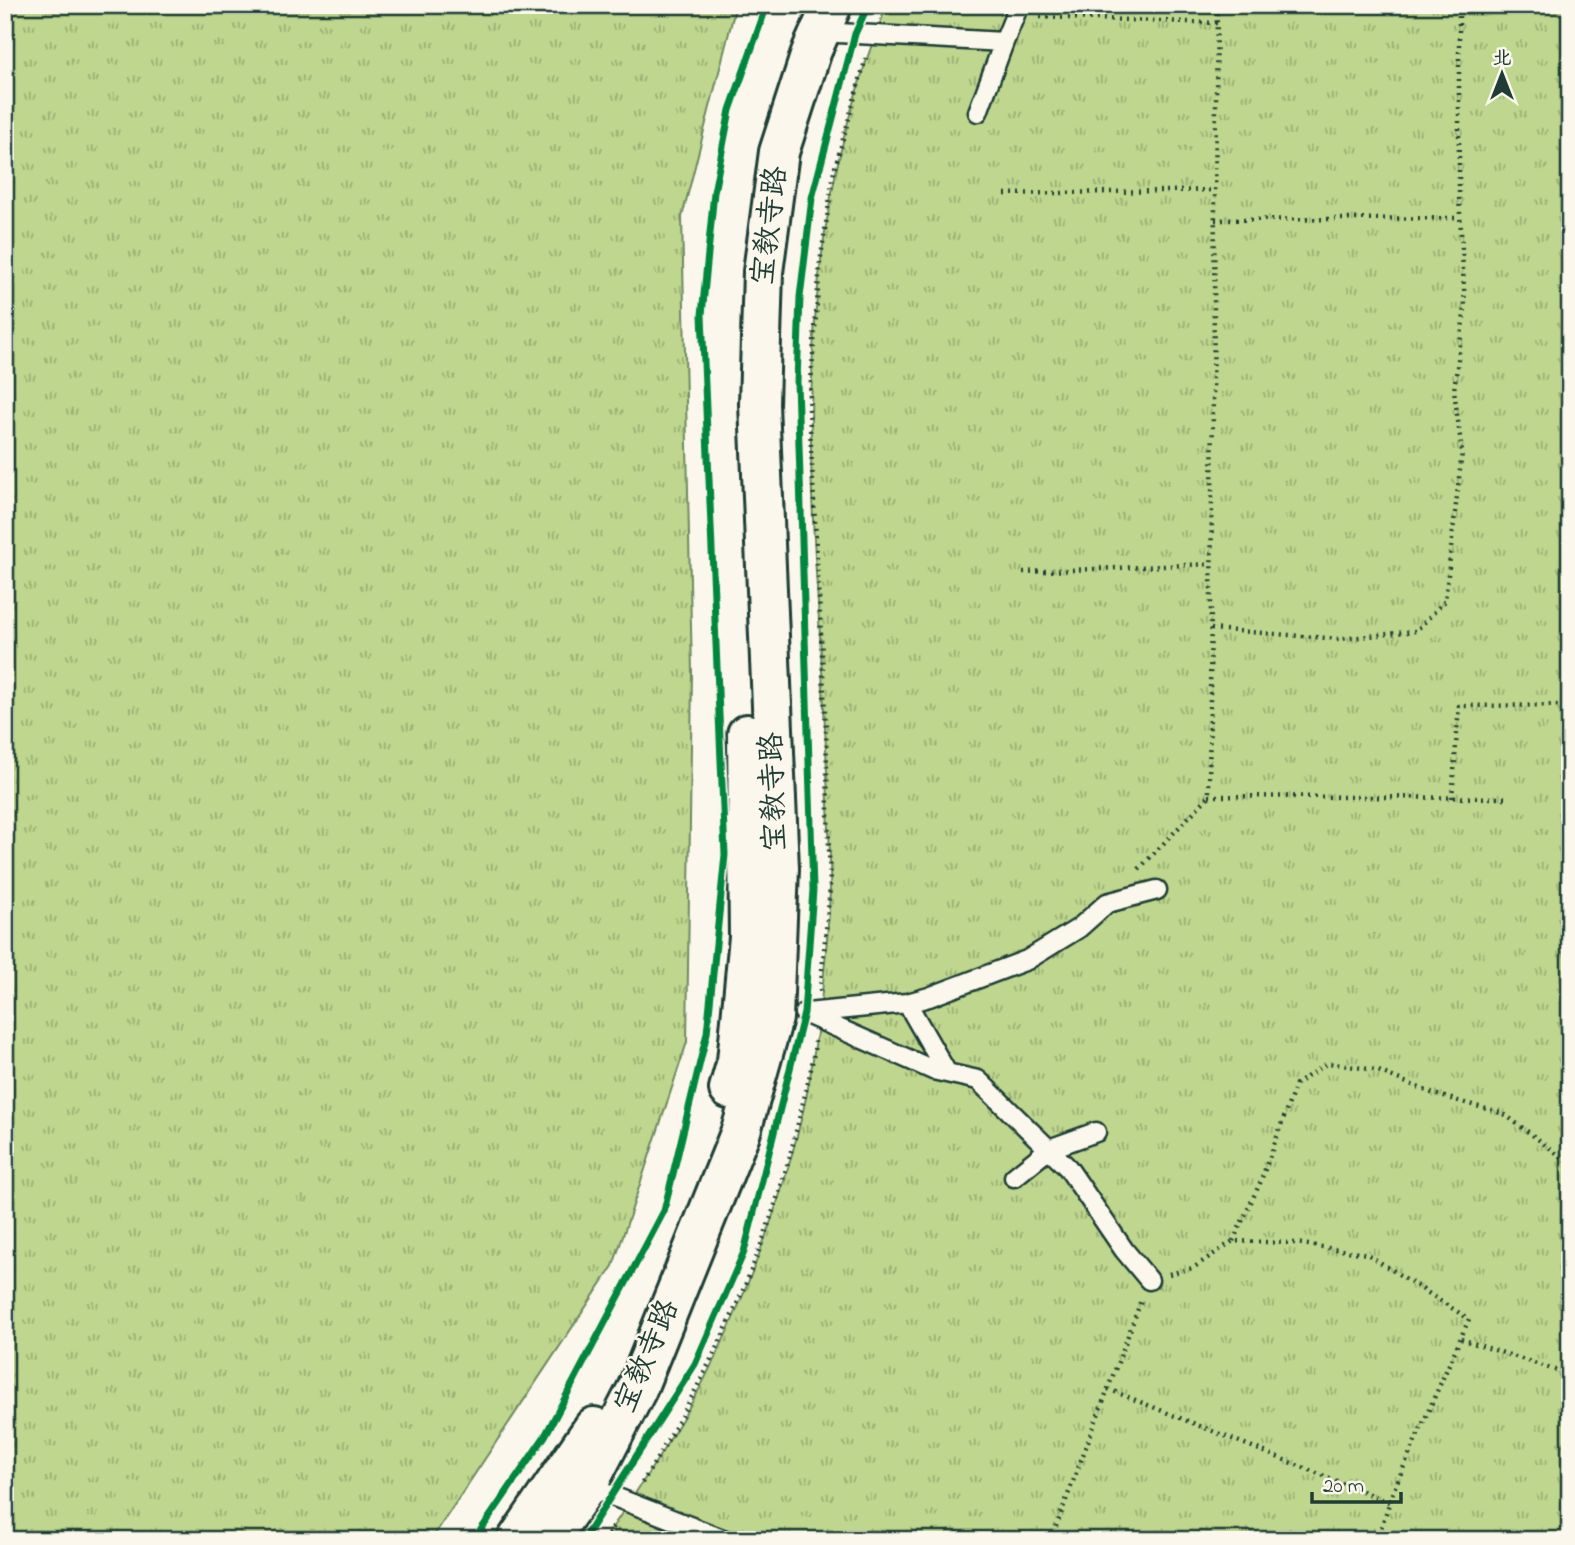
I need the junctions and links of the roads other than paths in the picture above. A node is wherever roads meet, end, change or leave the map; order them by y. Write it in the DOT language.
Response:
graph roads {
  1 [pos="1016,11"];
  2 [pos="819,14"];
  3 [pos="1004,42"];
  4 [pos="978,113"];
  5 [pos="1157,890"];
  6 [pos="907,1003"];
  7 [pos="788,1015"];
  8 [pos="947,1073"];
  9 [pos="1096,1132"];
  10 [pos="1049,1149"];
  11 [pos="1014,1177"];
  12 [pos="1149,1280"];
  13 [pos="574,1480"];
  14 [pos="517,1540"];
  15 [pos="548,1540"];
  16 [pos="725,1540"];
  1 -- 3 [label="lane"];
  2 -- 3 [label="lane"];
  2 -- 7 [label="street, 宝教寺路"];
  2 -- 13 [label="street, 宝教寺路"];
  3 -- 4 [label="lane"];
  5 -- 6 [label="lane"];
  6 -- 7 [label="lane"];
  6 -- 8 [label="lane"];
  7 -- 8 [label="lane"];
  7 -- 13 [label="street, 宝教寺路"];
  8 -- 10 [label="lane"];
  9 -- 10 [label="lane"];
  10 -- 11 [label="lane"];
  10 -- 12 [label="lane"];
  13 -- 14 [label="street, 宝教寺路"];
  13 -- 15 [label="street, 宝教寺路"];
  13 -- 16 [label="lane"];
}
